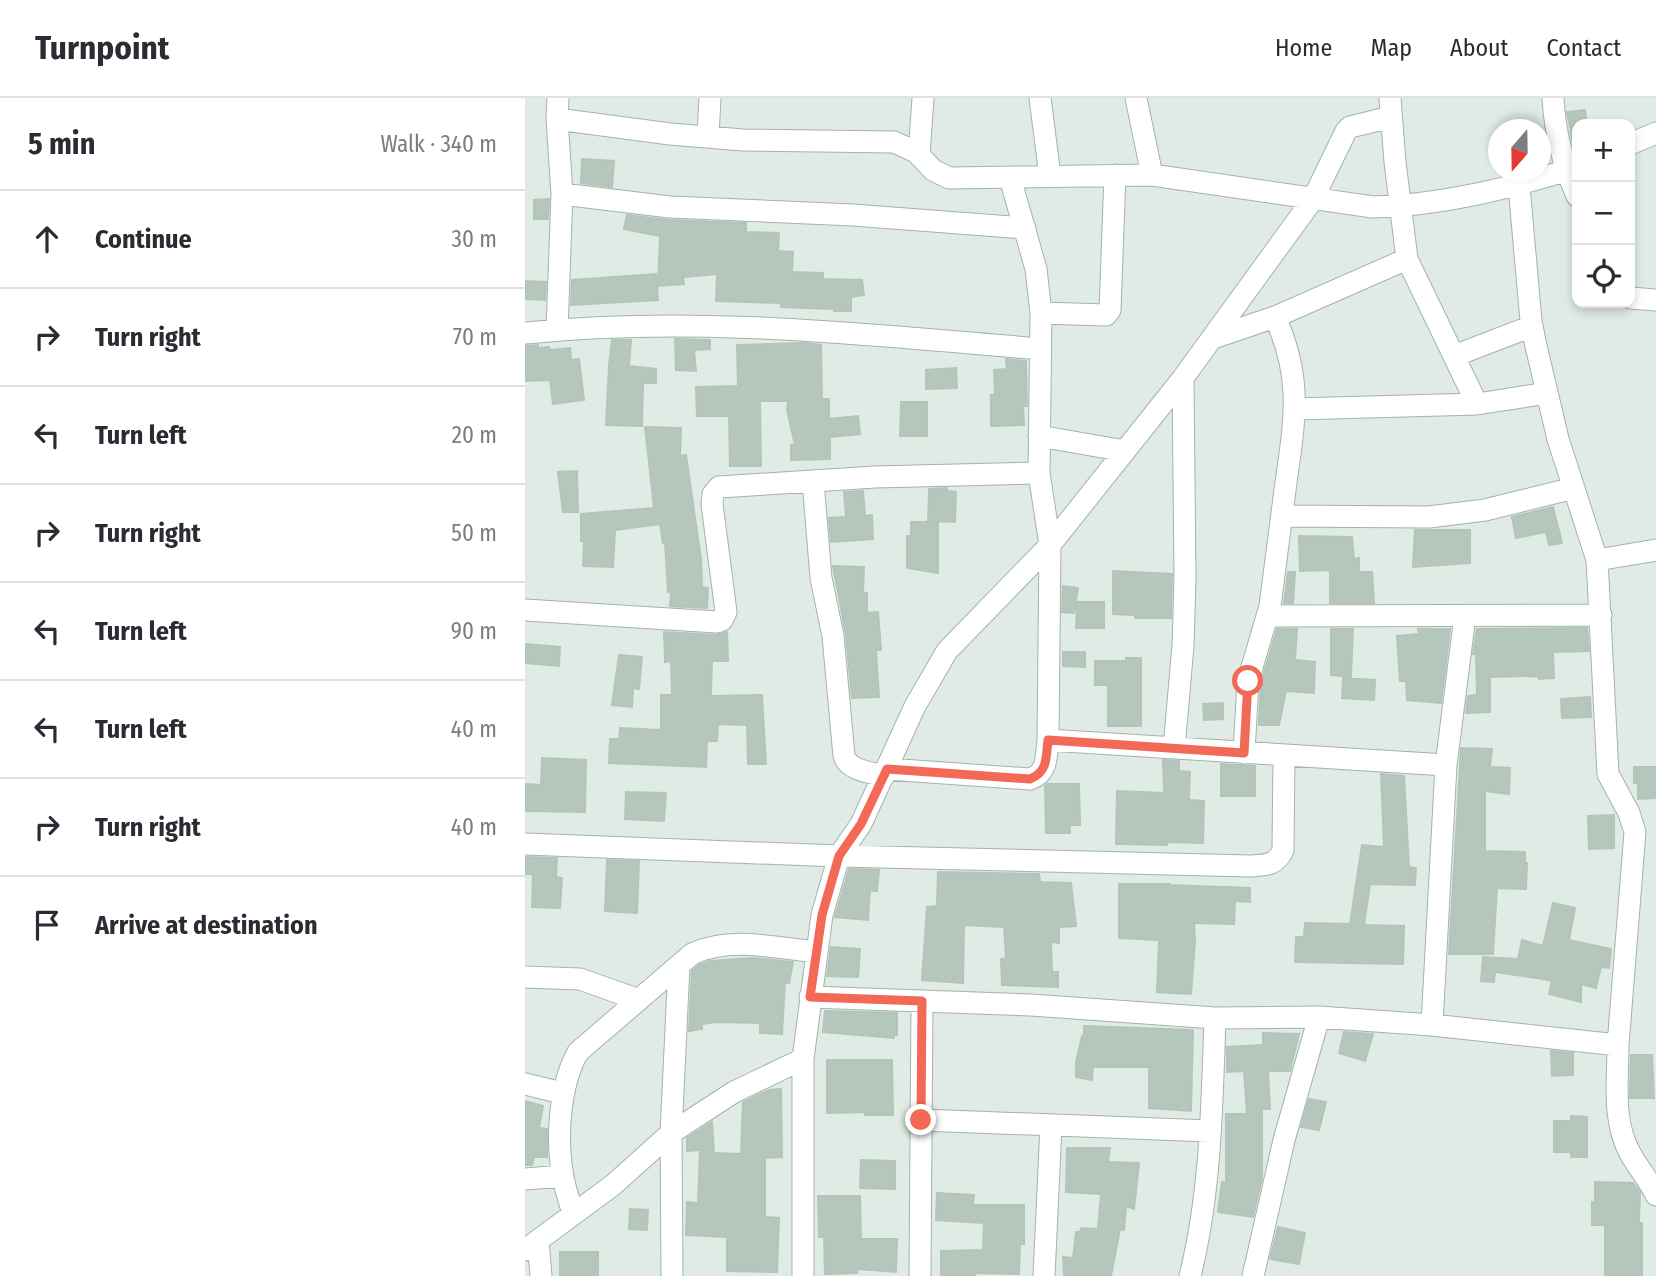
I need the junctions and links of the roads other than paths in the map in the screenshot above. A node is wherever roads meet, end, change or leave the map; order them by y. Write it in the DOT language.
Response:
graph roads {
  1 [pos="710,98"];
  2 [pos="923,98"];
  3 [pos="1040,98"];
  4 [pos="1136,98"];
  5 [pos="1553,98"];
  6 [pos="1391,108"];
  7 [pos="557,109"];
  8 [pos="1656,133"];
  9 [pos="708,137"];
  10 [pos="1635,142"];
  11 [pos="919,155"];
  12 [pos="1572,168"];
  13 [pos="1115,175"];
  14 [pos="1152,175"];
  15 [pos="1050,176"];
  16 [pos="1010,178"];
  17 [pos="1518,186"];
  18 [pos="562,194"];
  19 [pos="1314,199"];
  20 [pos="1401,206"];
  21 [pos="1025,228"];
  22 [pos="1406,259"];
  23 [pos="1635,298"];
  24 [pos="1656,300"];
  25 [pos="1041,313"];
  26 [pos="1275,317"];
  27 [pos="1532,326"];
  28 [pos="557,330"];
  29 [pos="525,333"];
  30 [pos="1213,338"];
  31 [pos="1041,349"];
  32 [pos="1454,356"];
  33 [pos="1183,378"];
  34 [pos="1547,393"];
  35 [pos="1477,404"];
  36 [pos="1296,409"];
  37 [pos="1039,436"];
  38 [pos="1125,452"];
  39 [pos="1039,473"];
  40 [pos="813,481"];
  41 [pos="1574,488"];
  42 [pos="1282,516"];
  43 [pos="1050,545"];
  44 [pos="1656,550"];
  45 [pos="1597,560"];
  46 [pos="1270,606"];
  47 [pos="525,610"];
  48 [pos="1601,615"];
  49 [pos="1465,616"];
  50 [pos="1048,740"];
  51 [pos="1174,748"];
  52 [pos="1244,753"];
  53 [pos="1284,755"];
  54 [pos="1445,765"];
  55 [pos="885,773"];
  56 [pos="525,844"];
  57 [pos="839,856"];
  58 [pos="816,952"];
  59 [pos="680,967"];
  60 [pos="525,977"];
  61 [pos="810,997"];
  62 [pos="639,1000"];
  63 [pos="922,1001"];
  64 [pos="1319,1017"];
  65 [pos="1215,1018"];
  66 [pos="1432,1025"];
  67 [pos="1618,1045"];
  68 [pos="803,1059"];
  69 [pos="525,1084"];
  70 [pos="562,1093"];
  71 [pos="921,1120"];
  72 [pos="1051,1126"];
  73 [pos="1210,1131"];
  74 [pos="671,1133"];
  75 [pos="1649,1170"];
  76 [pos="563,1176"];
  77 [pos="525,1179"];
  78 [pos="1656,1195"];
  79 [pos="573,1214"];
  80 [pos="532,1245"];
  81 [pos="541,1276"];
  82 [pos="672,1276"];
  83 [pos="803,1276"];
  84 [pos="921,1276"];
  85 [pos="1044,1276"];
  86 [pos="1190,1276"];
  87 [pos="1253,1276"];
  1 -- 9 [label="street"];
  2 -- 11 [label="street"];
  3 -- 15 [label="street"];
  4 -- 14 [label="street"];
  5 -- 12 [label="street"];
  6 -- 19 [label="street"];
  6 -- 20 [label="street"];
  7 -- 9 [label="street"];
  7 -- 18 [label="street"];
  8 -- 10 [label="street"];
  9 -- 11 [label="street"];
  11 -- 16 [label="street"];
  12 -- 17 [label="street"];
  13 -- 14 [label="street"];
  13 -- 15 [label="street"];
  13 -- 25 [label="street"];
  14 -- 19 [label="street"];
  15 -- 16 [label="street"];
  16 -- 21 [label="street"];
  17 -- 20 [label="street"];
  17 -- 27 [label="street"];
  18 -- 21 [label="street"];
  18 -- 28 [label="street"];
  19 -- 20 [label="street"];
  19 -- 30 [label="street"];
  20 -- 22 [label="street"];
  21 -- 25 [label="street"];
  22 -- 26 [label="street"];
  22 -- 32 [label="street"];
  23 -- 24 [label="street"];
  25 -- 31 [label="street"];
  26 -- 30 [label="street"];
  26 -- 36 [label="street"];
  27 -- 32 [label="street"];
  27 -- 34 [label="street"];
  28 -- 29 [label="street"];
  28 -- 31 [label="street"];
  30 -- 33 [label="street"];
  31 -- 37 [label="street"];
  32 -- 35 [label="street"];
  33 -- 38 [label="street"];
  33 -- 51 [label="street"];
  34 -- 35 [label="street"];
  34 -- 41 [label="street"];
  35 -- 36 [label="street"];
  36 -- 42 [label="street"];
  37 -- 38 [label="street"];
  37 -- 39 [label="street"];
  38 -- 43 [label="street"];
  39 -- 40 [label="street"];
  39 -- 43 [label="street"];
  40 -- 47 [label="street"];
  40 -- 55 [label="street"];
  41 -- 42 [label="street"];
  41 -- 45 [label="street"];
  42 -- 46 [label="street"];
  43 -- 50 [label="street"];
  43 -- 55 [label="street"];
  44 -- 45 [label="street"];
  45 -- 48 [label="street"];
  46 -- 49 [label="street"];
  46 -- 52 [label="street"];
  48 -- 49 [label="street"];
  48 -- 67 [label="street"];
  49 -- 54 [label="street"];
  50 -- 51 [label="street"];
  50 -- 55 [label="street"];
  51 -- 52 [label="street"];
  52 -- 53 [label="street"];
  53 -- 54 [label="street"];
  53 -- 57 [label="street"];
  54 -- 66 [label="street"];
  55 -- 57 [label="street"];
  56 -- 57 [label="street"];
  57 -- 58 [label="street"];
  58 -- 59 [label="street"];
  58 -- 61 [label="street"];
  59 -- 62 [label="street"];
  59 -- 74 [label="street"];
  60 -- 62 [label="street"];
  61 -- 63 [label="street"];
  61 -- 68 [label="street"];
  62 -- 70 [label="street"];
  63 -- 65 [label="street"];
  63 -- 71 [label="street"];
  64 -- 65 [label="street"];
  64 -- 66 [label="street"];
  64 -- 87 [label="street"];
  65 -- 73 [label="street"];
  66 -- 67 [label="street"];
  67 -- 75 [label="street"];
  68 -- 74 [label="street"];
  68 -- 83 [label="street"];
  69 -- 70 [label="street"];
  70 -- 76 [label="street"];
  71 -- 72 [label="street"];
  71 -- 84 [label="street"];
  72 -- 73 [label="street"];
  72 -- 85 [label="street"];
  73 -- 86 [label="street"];
  74 -- 79 [label="street"];
  74 -- 82 [label="street"];
  75 -- 78 [label="street"];
  76 -- 77 [label="street"];
  76 -- 79 [label="street"];
  79 -- 80 [label="street"];
  80 -- 81 [label="street"];
}
